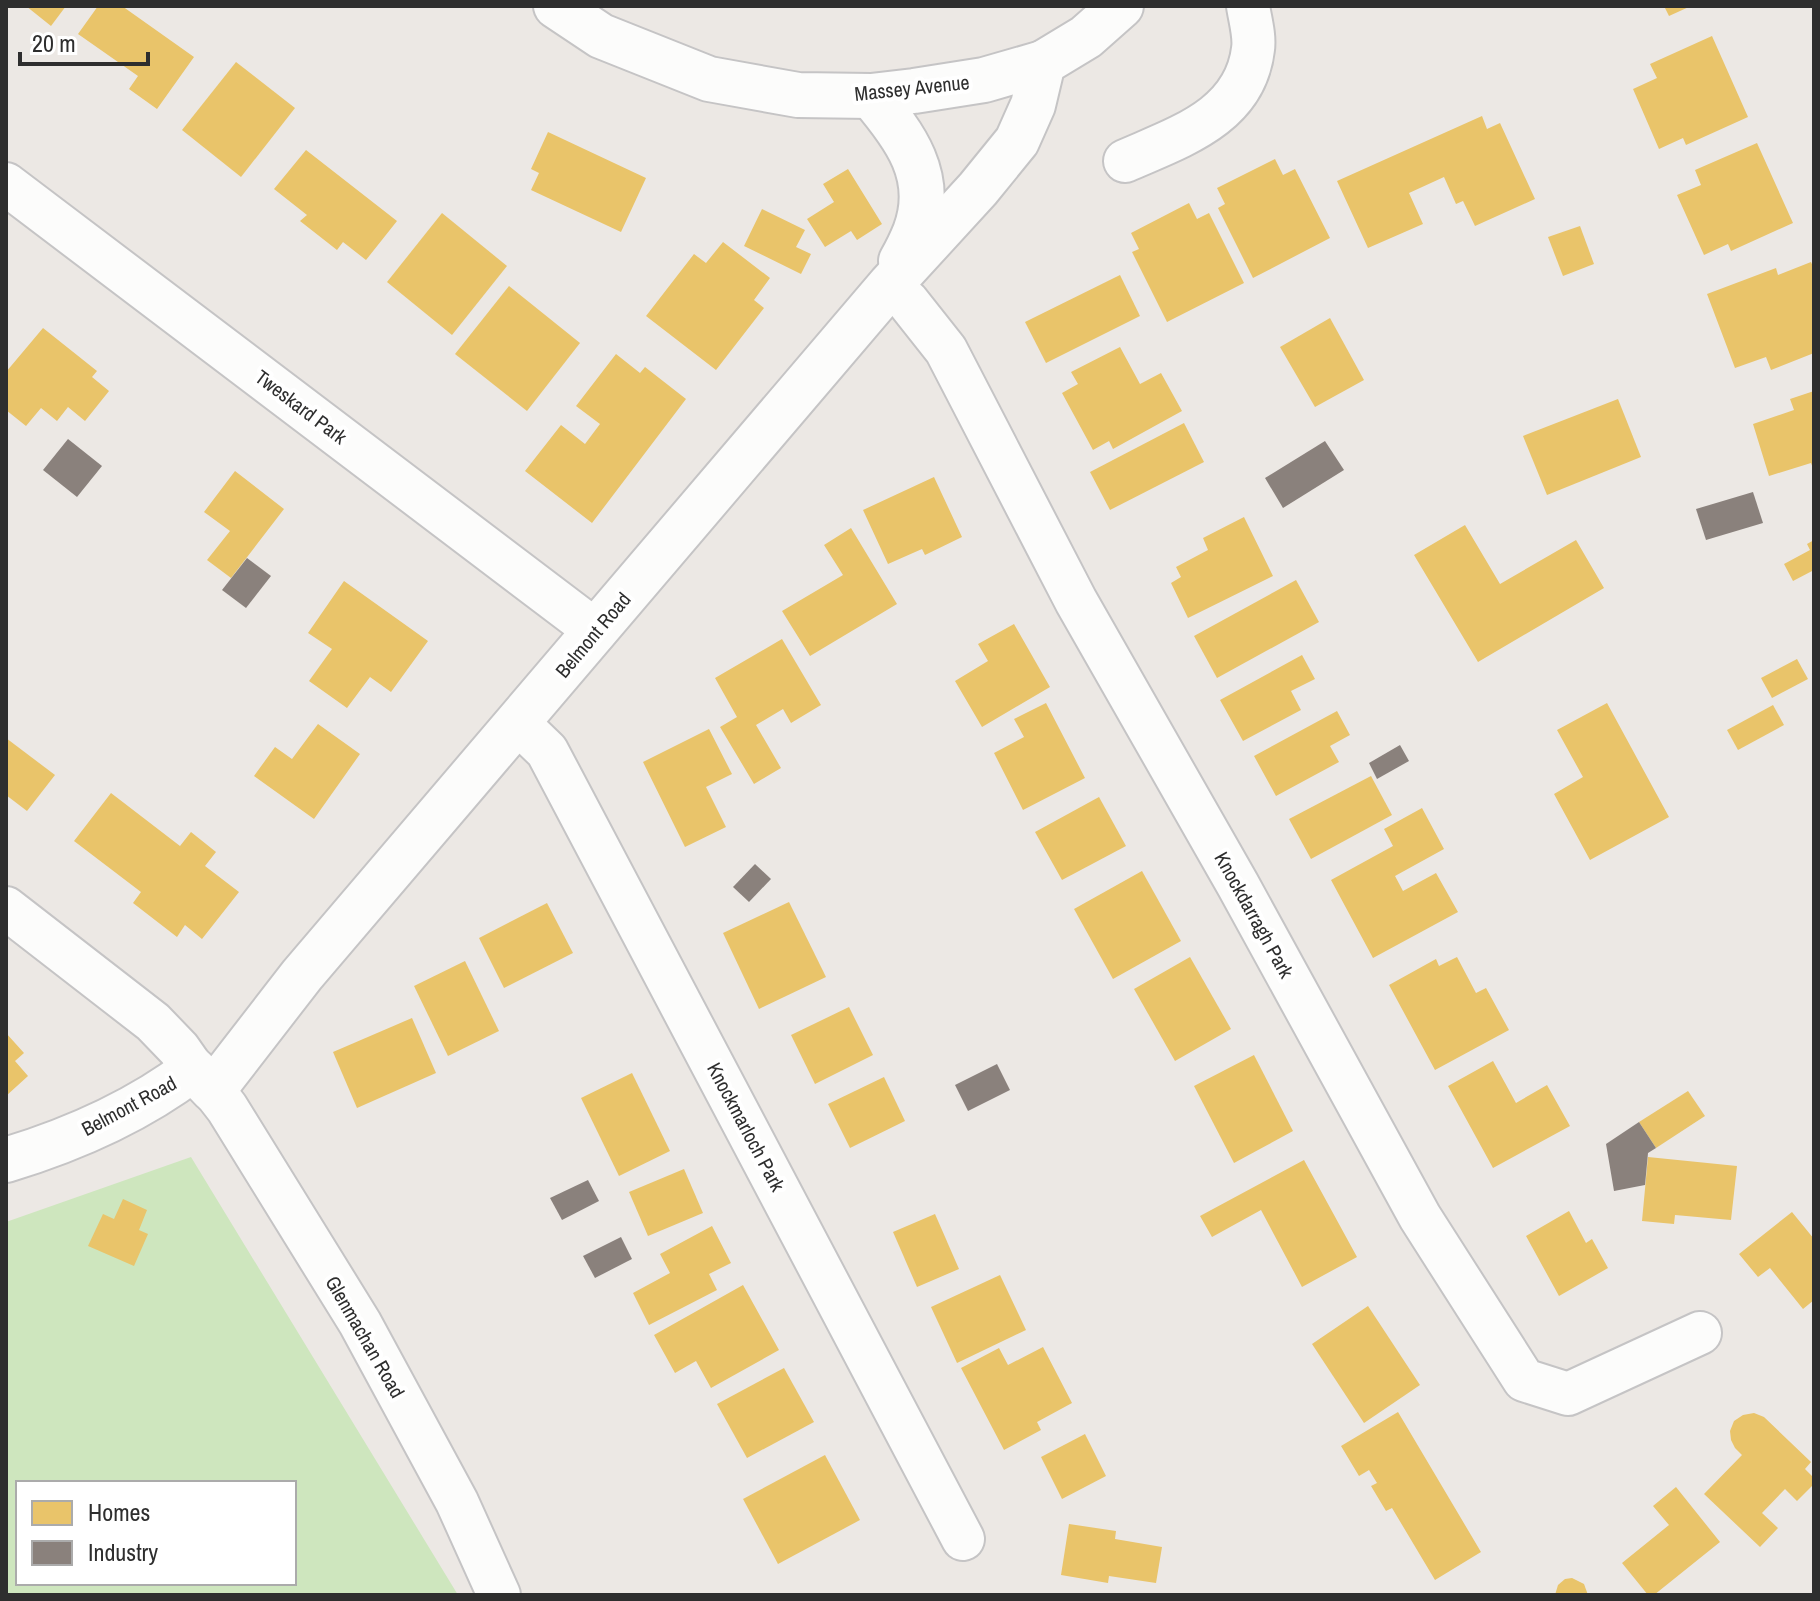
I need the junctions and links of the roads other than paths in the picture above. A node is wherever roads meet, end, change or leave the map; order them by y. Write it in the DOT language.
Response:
graph roads {
  1 [pos="556,6"];
  2 [pos="1121,6"];
  3 [pos="1248,6"];
  4 [pos="1043,63"];
  5 [pos="871,96"];
  6 [pos="1125,161"];
  7 [pos="6,184"];
  8 [pos="890,285"];
  9 [pos="596,631"];
  10 [pos="518,723"];
  11 [pos="6,908"];
  12 [pos="203,1079"];
  13 [pos="6,1160"];
  14 [pos="1700,1333"];
  15 [pos="963,1539"];
  16 [pos="499,1595"];
  1 -- 5 [label="main road, Massey Avenue"];
  2 -- 4 [label="main road"];
  3 -- 6 [label="street"];
  4 -- 5 [label="main road, Massey Avenue"];
  4 -- 8 [label="main road, Belmont Road"];
  5 -- 8 [label="main road"];
  7 -- 9 [label="street, Tweskard Park"];
  8 -- 9 [label="main road, Belmont Road"];
  8 -- 14 [label="street, Knockdarragh Park"];
  9 -- 10 [label="main road, Belmont Road"];
  10 -- 12 [label="main road, Belmont Road"];
  10 -- 15 [label="street, Knockmarloch Park"];
  11 -- 12 [label="street"];
  12 -- 13 [label="main road, Belmont Road"];
  12 -- 16 [label="street, Glenmachan Road"];
}
